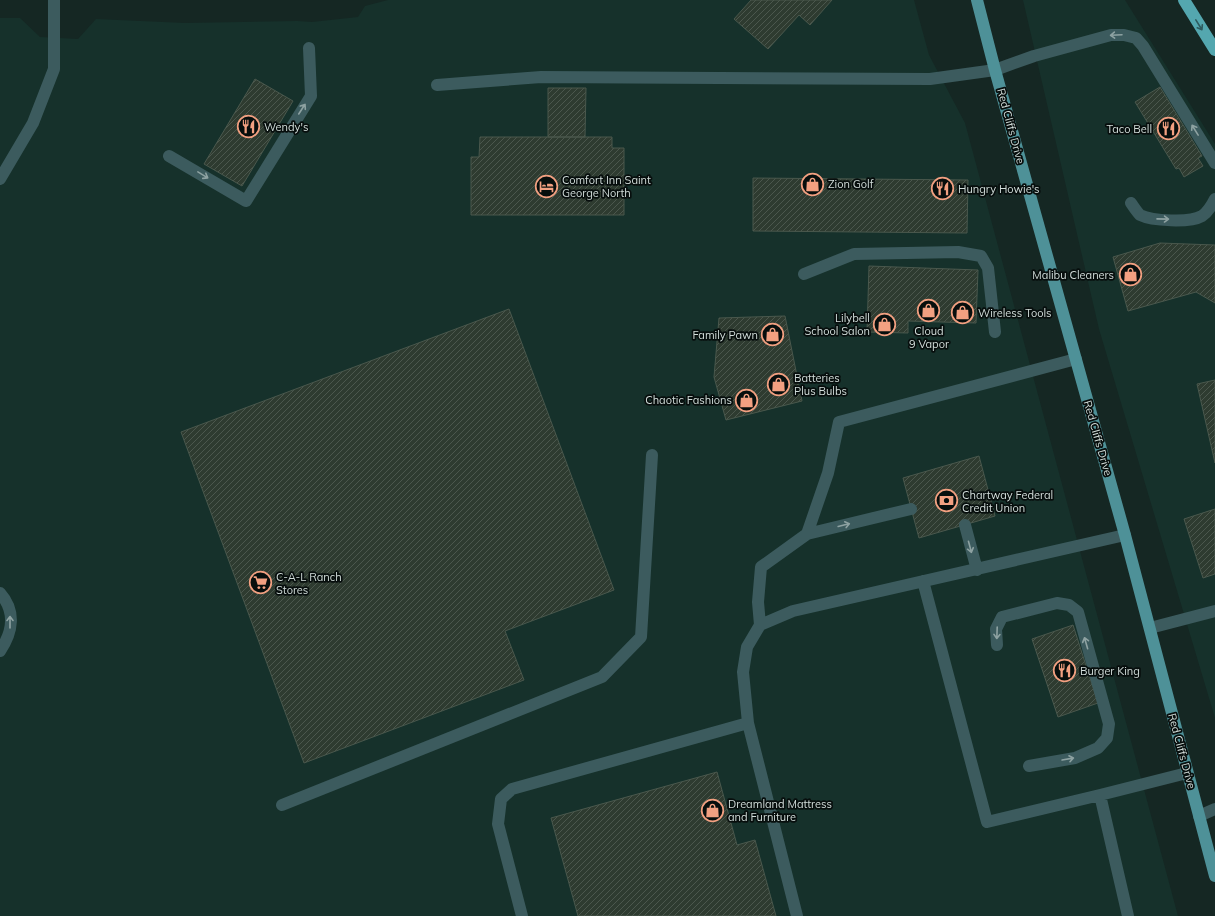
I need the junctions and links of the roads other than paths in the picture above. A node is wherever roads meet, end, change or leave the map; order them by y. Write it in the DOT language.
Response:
graph roads {
  1 [pos="54,0"];
  2 [pos="977,0"];
  3 [pos="1184,0"];
  4 [pos="309,48"];
  5 [pos="1215,50"];
  6 [pos="995,70"];
  7 [pos="437,85"];
  8 [pos="169,156"];
  9 [pos="1215,163"];
  10 [pos="0,179"];
  11 [pos="1215,199"];
  12 [pos="1131,203"];
  13 [pos="804,274"];
  14 [pos="995,332"];
  15 [pos="1076,359"];
  16 [pos="652,455"];
  17 [pos="911,509"];
  18 [pos="965,525"];
  19 [pos="807,534"];
  20 [pos="1125,535"];
  21 [pos="977,570"];
  22 [pos="923,581"];
  23 [pos="0,593"];
  24 [pos="1215,610"];
  25 [pos="760,625"];
  26 [pos="1150,628"];
  27 [pos="997,645"];
  28 [pos="0,651"];
  29 [pos="748,723"];
  30 [pos="1029,766"];
  31 [pos="1187,773"];
  32 [pos="1100,795"];
  33 [pos="282,805"];
  34 [pos="1215,809"];
  35 [pos="1199,816"];
  36 [pos="1215,876"];
  37 [pos="522,916"];
  38 [pos="797,916"];
  39 [pos="1128,916"];
  1 -- 10 [label="street"];
  2 -- 6 [label="main road, Red Cliffs Drive"];
  3 -- 5 [label="highway, one-way"];
  8 -- 4 [label="street, one-way"];
  6 -- 7 [label="street"];
  9 -- 6 [label="street, one-way"];
  6 -- 15 [label="main road, Red Cliffs Drive"];
  12 -- 11 [label="street, one-way"];
  13 -- 14 [label="street"];
  15 -- 19 [label="street"];
  15 -- 20 [label="main road, Red Cliffs Drive"];
  16 -- 33 [label="street"];
  19 -- 17 [label="street, one-way"];
  18 -- 21 [label="street, one-way"];
  19 -- 25 [label="street"];
  20 -- 21 [label="street"];
  20 -- 26 [label="main road, Red Cliffs Drive"];
  21 -- 22 [label="street"];
  22 -- 25 [label="street"];
  22 -- 32 [label="street"];
  28 -- 23 [label="street, one-way"];
  24 -- 26 [label="street"];
  25 -- 29 [label="street"];
  26 -- 31 [label="main road, Red Cliffs Drive"];
  30 -- 27 [label="street, one-way"];
  29 -- 37 [label="street"];
  29 -- 38 [label="street"];
  31 -- 32 [label="street"];
  31 -- 35 [label="main road, Red Cliffs Drive"];
  32 -- 39 [label="street"];
  34 -- 35 [label="street"];
  35 -- 36 [label="main road, Red Cliffs Drive"];
}
